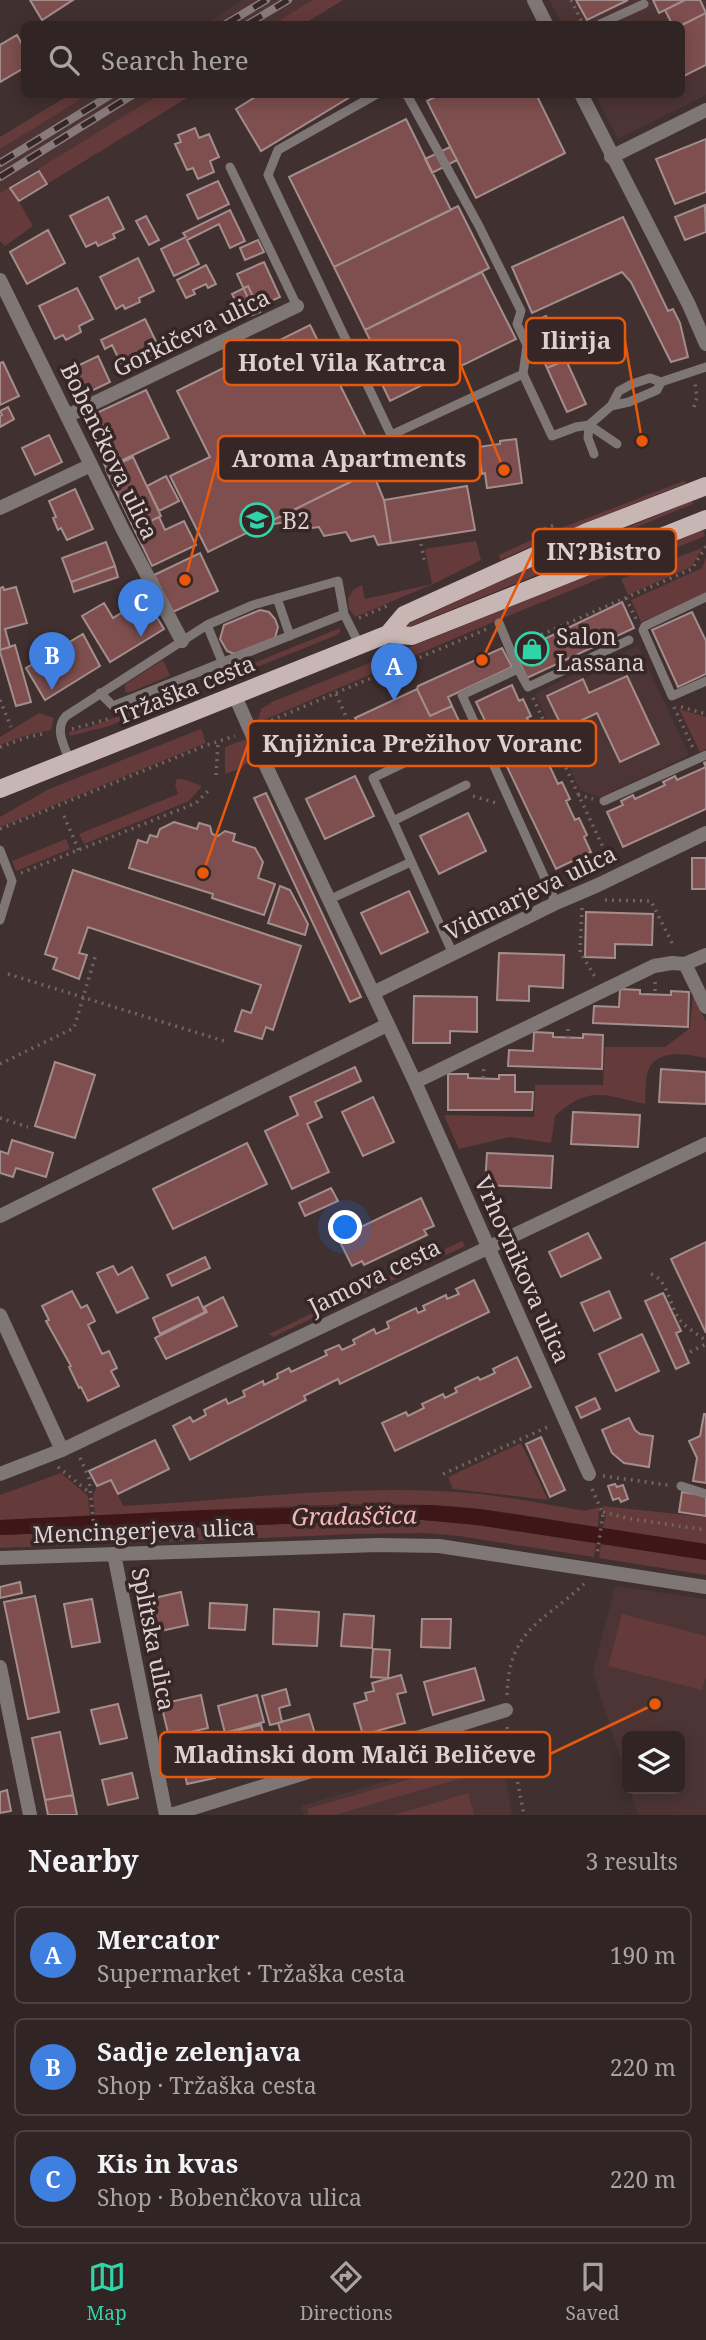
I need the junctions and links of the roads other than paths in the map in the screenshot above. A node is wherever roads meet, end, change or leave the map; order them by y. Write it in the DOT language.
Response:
graph roads {
  1 [pos="534,0"];
  2 [pos="644,4"];
  3 [pos="544,21"];
  4 [pos="607,21"];
  5 [pos="370,98"];
  6 [pos="409,98"];
  7 [pos="582,98"];
  8 [pos="706,110"];
  9 [pos="611,157"];
  10 [pos="230,167"];
  11 [pos="0,281"];
  12 [pos="297,306"];
  13 [pos="706,344"];
  14 [pos="706,367"];
  15 [pos="523,374"];
  16 [pos="662,382"];
  17 [pos="611,406"];
  18 [pos="67,416"];
  19 [pos="589,425"];
  20 [pos="617,444"];
  21 [pos="594,454"];
  22 [pos="91,465"];
  23 [pos="706,486"];
  24 [pos="0,508"];
  25 [pos="706,519"];
  26 [pos="706,597"];
  27 [pos="277,598"];
  28 [pos="344,614"];
  29 [pos="499,623"];
  30 [pos="207,625"];
  31 [pos="388,634"];
  32 [pos="290,636"];
  33 [pos="629,640"];
  34 [pos="182,641"];
  35 [pos="360,646"];
  36 [pos="223,664"];
  37 [pos="518,669"];
  38 [pos="706,681"];
  39 [pos="100,693"];
  40 [pos="235,696"];
  41 [pos="464,734"];
  42 [pos="702,757"];
  43 [pos="70,761"];
  44 [pos="466,785"];
  45 [pos="0,789"];
  46 [pos="604,802"];
  47 [pos="393,821"];
  48 [pos="706,833"];
  49 [pos="0,850"];
  50 [pos="411,862"];
  51 [pos="337,896"];
  52 [pos="556,903"];
  53 [pos="0,920"];
  54 [pos="453,954"];
  55 [pos="706,954"];
  56 [pos="679,963"];
  57 [pos="373,993"];
  58 [pos="706,1007"];
  59 [pos="387,1026"];
  60 [pos="415,1082"];
  61 [pos="706,1144"];
  62 [pos="0,1216"];
  63 [pos="487,1248"];
  64 [pos="0,1315"];
  65 [pos="62,1450"];
  66 [pos="0,1474"];
  67 [pos="589,1475"];
  68 [pos="681,1486"];
  69 [pos="706,1494"];
  70 [pos="114,1554"];
  71 [pos="0,1558"];
  72 [pos="706,1587"];
  73 [pos="0,1667"];
  74 [pos="506,1710"];
  75 [pos="30,1815"];
  76 [pos="168,1815"];
  1 -- 3 [label="street"];
  2 -- 4 [label="lane"];
  5 -- 15 [label="lane"];
  6 -- 15 [label="lane"];
  7 -- 9 [label="street"];
  8 -- 9 [label="street"];
  9 -- 13 [label="street"];
  10 -- 12 [label="lane"];
  11 -- 18 [label="street, Bobenčkova ulica"];
  12 -- 18 [label="street, Gorkičeva ulica"];
  14 -- 16 [label="lane"];
  15 -- 19 [label="lane"];
  16 -- 17 [label="lane"];
  16 -- 17 [label="lane"];
  17 -- 19 [label="lane"];
  18 -- 22 [label="street, Bobenčkova ulica"];
  19 -- 20 [label="lane"];
  19 -- 21 [label="lane"];
  22 -- 24 [label="street"];
  22 -- 34 [label="street, Bobenčkova ulica"];
  23 -- 31 [label="main road, Tržaška cesta"];
  25 -- 31 [label="main road, Tržaška cesta"];
  26 -- 38 [label="lane"];
  27 -- 28 [label="lane"];
  27 -- 30 [label="lane"];
  27 -- 32 [label="lane"];
  28 -- 32 [label="lane"];
  28 -- 35 [label="lane"];
  29 -- 37 [label="lane"];
  30 -- 34 [label="lane"];
  30 -- 36 [label="lane"];
  31 -- 35 [label="main road, Tržaška cesta"];
  32 -- 36 [label="lane"];
  33 -- 37 [label="lane"];
  34 -- 39 [label="lane"];
  35 -- 40 [label="main road, Tržaška cesta"];
  36 -- 39 [label="lane"];
  37 -- 52 [label="lane"];
  39 -- 43 [label="lane"];
  40 -- 43 [label="main road, Tržaška cesta"];
  40 -- 57 [label="street, Vrhovnikova ulica"];
  41 -- 47 [label="lane"];
  42 -- 46 [label="lane"];
  43 -- 45 [label="main road, Tržaška cesta"];
  44 -- 47 [label="lane"];
  47 -- 50 [label="lane"];
  48 -- 52 [label="street, Vidmarjeva ulica"];
  49 -- 53 [label="lane"];
  50 -- 51 [label="lane"];
  50 -- 54 [label="lane"];
  52 -- 54 [label="street, Vidmarjeva ulica"];
  54 -- 57 [label="street, Vidmarjeva ulica"];
  55 -- 56 [label="street"];
  56 -- 58 [label="street"];
  56 -- 60 [label="street"];
  57 -- 59 [label="street, Vrhovnikova ulica"];
  59 -- 60 [label="street, Vrhovnikova ulica"];
  59 -- 62 [label="street"];
  60 -- 63 [label="street, Vrhovnikova ulica"];
  61 -- 63 [label="street, Jamova cesta"];
  63 -- 65 [label="street, Jamova cesta"];
  63 -- 67 [label="street, Vrhovnikova ulica"];
  64 -- 65 [label="street"];
  65 -- 66 [label="street, Jamova cesta"];
  68 -- 69 [label="lane"];
  70 -- 71 [label="street, Mencingerjeva ulica"];
  70 -- 72 [label="street, Mencingerjeva ulica"];
  70 -- 76 [label="street, Splitska ulica"];
  73 -- 75 [label="street"];
  74 -- 76 [label="street"];
}
